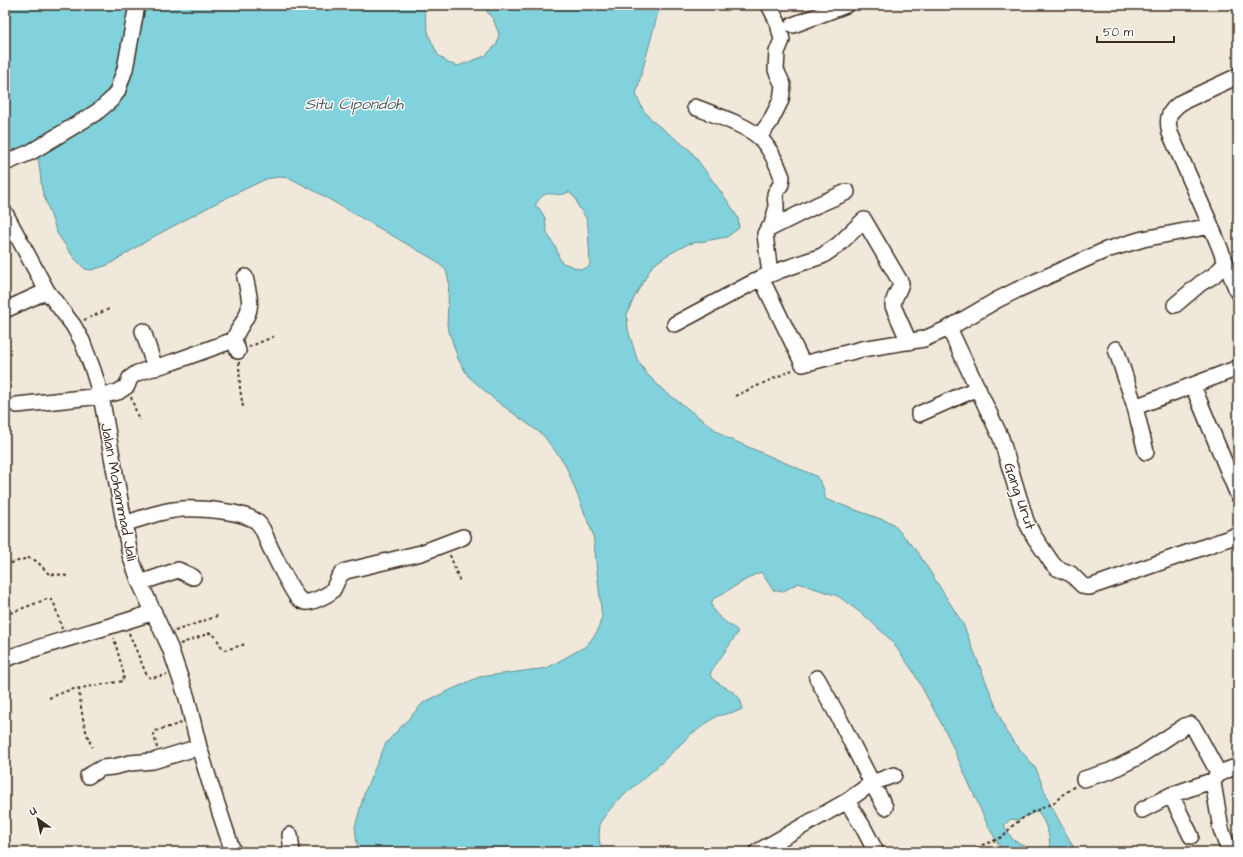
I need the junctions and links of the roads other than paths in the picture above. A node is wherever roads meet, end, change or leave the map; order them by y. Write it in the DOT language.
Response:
graph roads {
  1 [pos="137,5"];
  2 [pos="768,5"];
  3 [pos="846,5"];
  4 [pos="793,25"];
  5 [pos="1238,76"];
  6 [pos="696,107"];
  7 [pos="759,137"];
  8 [pos="5,163"];
  9 [pos="847,192"];
  10 [pos="5,213"];
  11 [pos="1210,226"];
  12 [pos="771,228"];
  13 [pos="1226,263"];
  14 [pos="766,276"];
  15 [pos="245,277"];
  16 [pos="47,291"];
  17 [pos="1238,293"];
  18 [pos="1175,305"];
  19 [pos="5,310"];
  20 [pos="676,324"];
  21 [pos="949,328"];
  22 [pos="143,331"];
  23 [pos="909,342"];
  24 [pos="1116,349"];
  25 [pos="155,368"];
  26 [pos="1238,368"];
  27 [pos="1192,386"];
  28 [pos="978,388"];
  29 [pos="100,396"];
  30 [pos="18,405"];
  31 [pos="1135,407"];
  32 [pos="919,414"];
  33 [pos="1146,452"];
  34 [pos="1238,495"];
  35 [pos="124,524"];
  36 [pos="1238,535"];
  37 [pos="463,537"];
  38 [pos="193,577"];
  39 [pos="140,583"];
  40 [pos="154,612"];
  41 [pos="5,659"];
  42 [pos="817,678"];
  43 [pos="199,747"];
  44 [pos="1238,766"];
  45 [pos="894,775"];
  46 [pos="88,776"];
  47 [pos="1216,777"];
  48 [pos="1084,779"];
  49 [pos="872,783"];
  50 [pos="1171,795"];
  51 [pos="847,801"];
  52 [pos="885,807"];
  53 [pos="1142,810"];
  54 [pos="290,835"];
  55 [pos="1191,836"];
  56 [pos="233,852"];
  57 [pos="292,852"];
  58 [pos="757,852"];
  59 [pos="876,852"];
  60 [pos="1232,852"];
  1 -- 8 [label="street"];
  2 -- 7 [label="street"];
  3 -- 4 [label="street"];
  5 -- 11 [label="street"];
  6 -- 7 [label="street"];
  7 -- 12 [label="street"];
  9 -- 12 [label="street"];
  10 -- 16 [label="street, Jalan Mohammad Jali"];
  11 -- 13 [label="street"];
  11 -- 21 [label="street"];
  12 -- 14 [label="street"];
  13 -- 17 [label="street"];
  13 -- 18 [label="street"];
  14 -- 20 [label="street"];
  14 -- 23 [label="street"];
  14 -- 23 [label="street"];
  15 -- 25 [label="street"];
  16 -- 19 [label="street"];
  16 -- 29 [label="street, Jalan Mohammad Jali"];
  21 -- 23 [label="street"];
  21 -- 28 [label="street, Gang Urut"];
  22 -- 25 [label="street"];
  24 -- 31 [label="street"];
  25 -- 29 [label="street"];
  26 -- 27 [label="street"];
  27 -- 31 [label="street"];
  27 -- 34 [label="street"];
  28 -- 32 [label="street"];
  28 -- 36 [label="street, Gang Urut"];
  29 -- 30 [label="street"];
  29 -- 35 [label="street, Jalan Mohammad Jali"];
  31 -- 33 [label="street"];
  35 -- 37 [label="street"];
  35 -- 39 [label="street, Jalan Mohammad Jali"];
  38 -- 39 [label="street"];
  39 -- 40 [label="street, Jalan Mohammad Jali"];
  40 -- 41 [label="street"];
  40 -- 43 [label="street, Jalan Mohammad Jali"];
  42 -- 49 [label="street"];
  43 -- 46 [label="street"];
  43 -- 56 [label="street, Jalan Mohammad Jali"];
  44 -- 47 [label="street"];
  45 -- 49 [label="street"];
  47 -- 48 [label="street"];
  47 -- 50 [label="street"];
  47 -- 60 [label="street"];
  49 -- 51 [label="street"];
  49 -- 52 [label="street"];
  50 -- 53 [label="street"];
  50 -- 55 [label="street"];
  51 -- 58 [label="street"];
  51 -- 59 [label="street"];
  54 -- 57 [label="street"];
}
